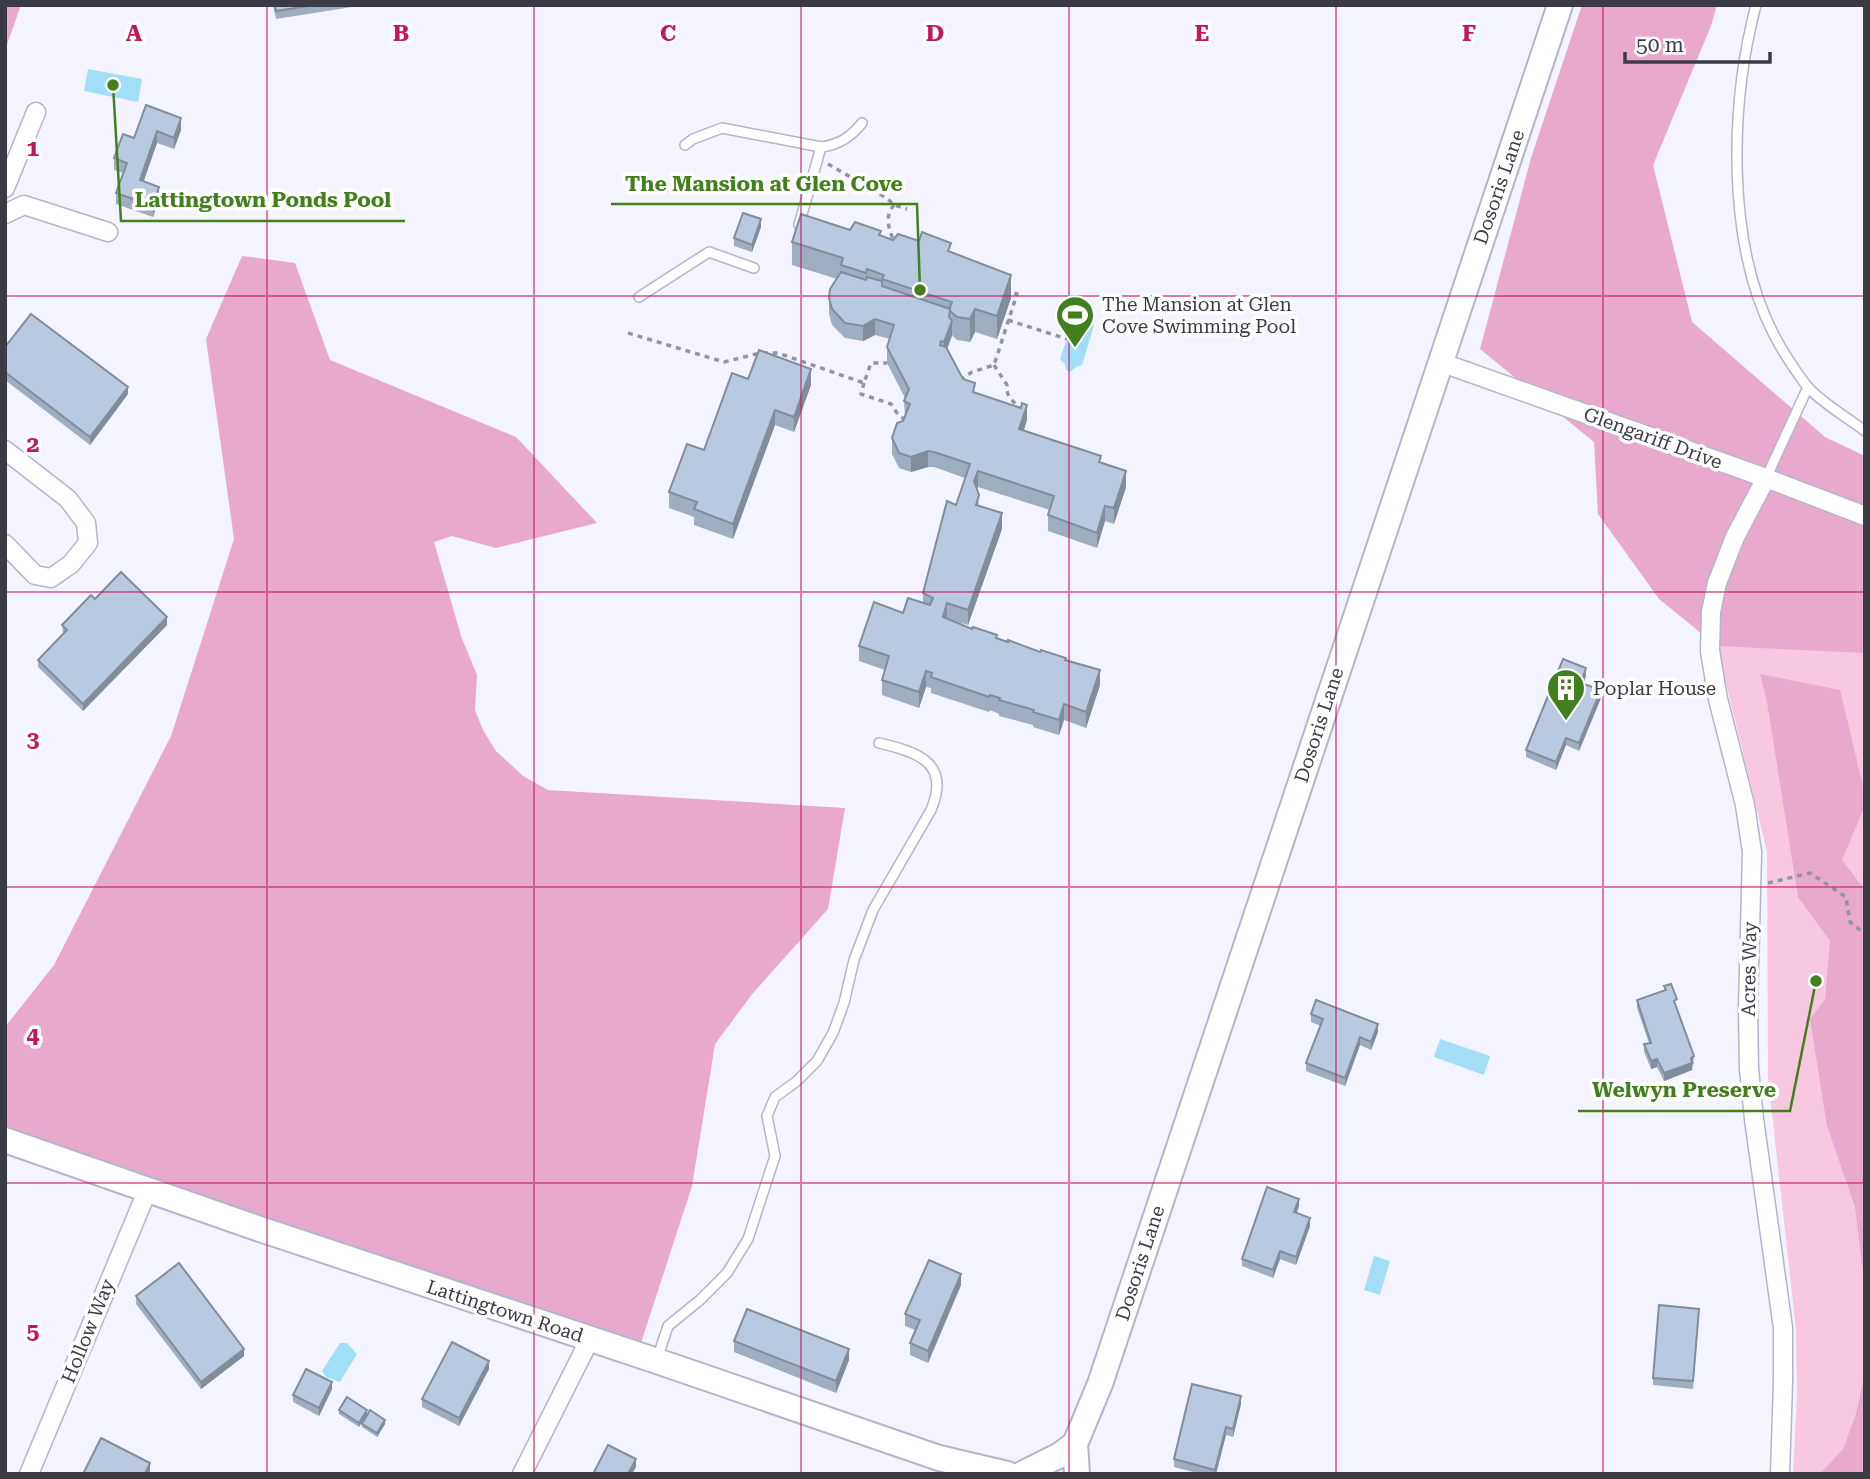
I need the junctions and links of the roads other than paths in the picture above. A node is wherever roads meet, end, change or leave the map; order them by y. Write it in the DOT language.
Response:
graph roads {
  1 [pos="1560,5"];
  2 [pos="1756,5"];
  3 [pos="36,112"];
  4 [pos="862,123"];
  5 [pos="685,145"];
  6 [pos="821,147"];
  7 [pos="5,188"];
  8 [pos="5,214"];
  9 [pos="799,225"];
  10 [pos="108,232"];
  11 [pos="754,268"];
  12 [pos="639,297"];
  13 [pos="1440,362"];
  14 [pos="1808,387"];
  15 [pos="1865,431"];
  16 [pos="5,450"];
  17 [pos="1766,478"];
  18 [pos="1865,516"];
  19 [pos="5,544"];
  20 [pos="879,743"];
  21 [pos="5,1140"];
  22 [pos="148,1189"];
  23 [pos="590,1339"];
  24 [pos="657,1361"];
  25 [pos="1075,1444"];
  26 [pos="29,1474"];
  27 [pos="522,1474"];
  28 [pos="1007,1474"];
  29 [pos="1022,1474"];
  30 [pos="1077,1474"];
  31 [pos="1780,1474"];
  1 -- 13 [label="street, Dosoris Lane"];
  2 -- 14 [label="lane"];
  3 -- 7 [label="street"];
  4 -- 6 [label="lane"];
  5 -- 6 [label="lane"];
  6 -- 9 [label="lane"];
  8 -- 10 [label="street"];
  11 -- 12 [label="lane"];
  13 -- 17 [label="street, Glengariff Drive"];
  13 -- 25 [label="street, Dosoris Lane"];
  14 -- 15 [label="lane"];
  14 -- 17 [label="lane"];
  16 -- 19 [label="street"];
  17 -- 18 [label="street, Glengariff Drive"];
  17 -- 31 [label="street, Acres Way"];
  20 -- 24 [label="lane"];
  21 -- 22 [label="street, Lattingtown Road"];
  22 -- 23 [label="street, Lattingtown Road"];
  22 -- 26 [label="street, Hollow Way"];
  23 -- 24 [label="street, Lattingtown Road"];
  23 -- 27 [label="street"];
  24 -- 28 [label="street, Lattingtown Road"];
  25 -- 29 [label="street"];
  25 -- 30 [label="street"];
}
